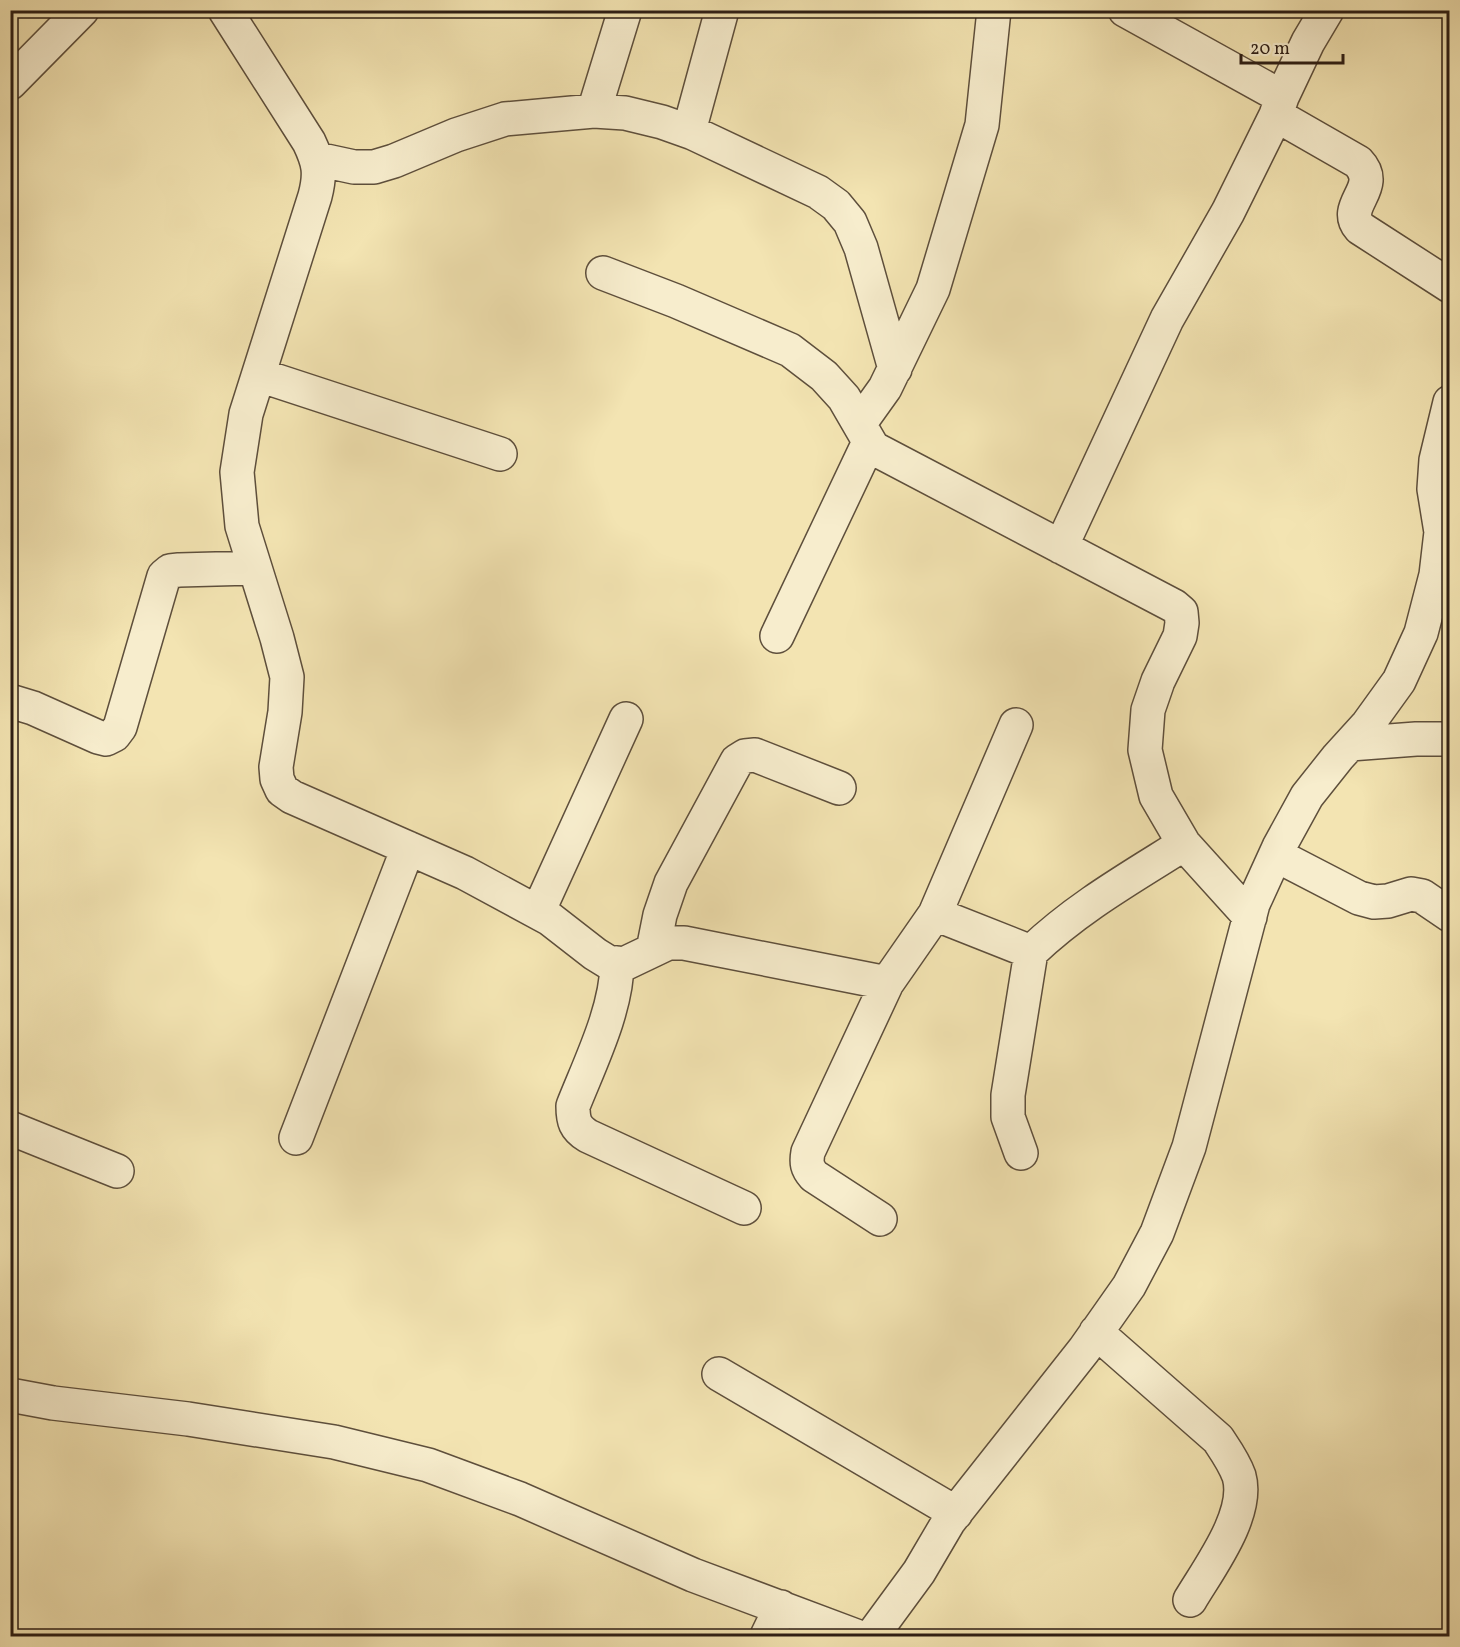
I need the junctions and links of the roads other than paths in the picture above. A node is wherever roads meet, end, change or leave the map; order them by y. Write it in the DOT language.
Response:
graph roads {
  1 [pos="82,10"];
  2 [pos="225,10"];
  3 [pos="625,10"];
  4 [pos="722,10"];
  5 [pos="994,10"];
  6 [pos="1125,10"];
  7 [pos="1327,10"];
  8 [pos="10,83"];
  9 [pos="1279,106"];
  10 [pos="594,111"];
  11 [pos="689,131"];
  12 [pos="317,159"];
  13 [pos="603,273"];
  14 [pos="1449,286"];
  15 [pos="895,369"];
  16 [pos="259,375"];
  17 [pos="1449,405"];
  18 [pos="865,432"];
  19 [pos="501,454"];
  20 [pos="1443,512"];
  21 [pos="1061,547"];
  22 [pos="254,568"];
  23 [pos="777,636"];
  24 [pos="10,700"];
  25 [pos="626,719"];
  26 [pos="1016,725"];
  27 [pos="1449,739"];
  28 [pos="1350,744"];
  29 [pos="839,788"];
  30 [pos="1184,844"];
  31 [pos="408,848"];
  32 [pos="1275,855"];
  33 [pos="537,912"];
  34 [pos="934,914"];
  35 [pos="1449,915"];
  36 [pos="1250,916"];
  37 [pos="653,950"];
  38 [pos="1031,952"];
  39 [pos="617,963"];
  40 [pos="887,983"];
  41 [pos="10,1128"];
  42 [pos="296,1138"];
  43 [pos="1021,1153"];
  44 [pos="117,1171"];
  45 [pos="744,1208"];
  46 [pos="880,1219"];
  47 [pos="1096,1332"];
  48 [pos="719,1374"];
  49 [pos="10,1395"];
  50 [pos="956,1513"];
  51 [pos="1190,1600"];
  52 [pos="781,1607"];
  53 [pos="767,1636"];
  54 [pos="856,1636"];
  55 [pos="872,1636"];
  1 -- 8 [label="street"];
  2 -- 12 [label="street"];
  3 -- 10 [label="street"];
  4 -- 11 [label="street"];
  5 -- 15 [label="street"];
  6 -- 9 [label="street"];
  7 -- 9 [label="street"];
  9 -- 14 [label="street"];
  9 -- 21 [label="street"];
  10 -- 11 [label="street"];
  10 -- 12 [label="street"];
  11 -- 15 [label="street"];
  12 -- 16 [label="street"];
  13 -- 18 [label="street"];
  15 -- 18 [label="street"];
  16 -- 19 [label="street"];
  16 -- 22 [label="street"];
  17 -- 20 [label="street"];
  18 -- 21 [label="street"];
  18 -- 23 [label="street"];
  20 -- 28 [label="street"];
  21 -- 30 [label="street"];
  22 -- 24 [label="street"];
  22 -- 31 [label="street"];
  25 -- 33 [label="street"];
  26 -- 34 [label="street"];
  27 -- 28 [label="street"];
  28 -- 32 [label="street"];
  29 -- 37 [label="street"];
  30 -- 36 [label="street"];
  30 -- 38 [label="street"];
  31 -- 33 [label="street"];
  31 -- 42 [label="street"];
  32 -- 35 [label="street"];
  32 -- 36 [label="street"];
  33 -- 39 [label="street"];
  34 -- 38 [label="street"];
  34 -- 40 [label="street"];
  36 -- 47 [label="street"];
  37 -- 39 [label="street"];
  37 -- 40 [label="street"];
  38 -- 43 [label="street"];
  39 -- 45 [label="street"];
  40 -- 46 [label="street"];
  41 -- 44 [label="street"];
  47 -- 50 [label="street"];
  47 -- 51 [label="street"];
  48 -- 50 [label="street"];
  49 -- 52 [label="street"];
  50 -- 55 [label="street"];
  52 -- 53 [label="street"];
  52 -- 54 [label="street"];
}
